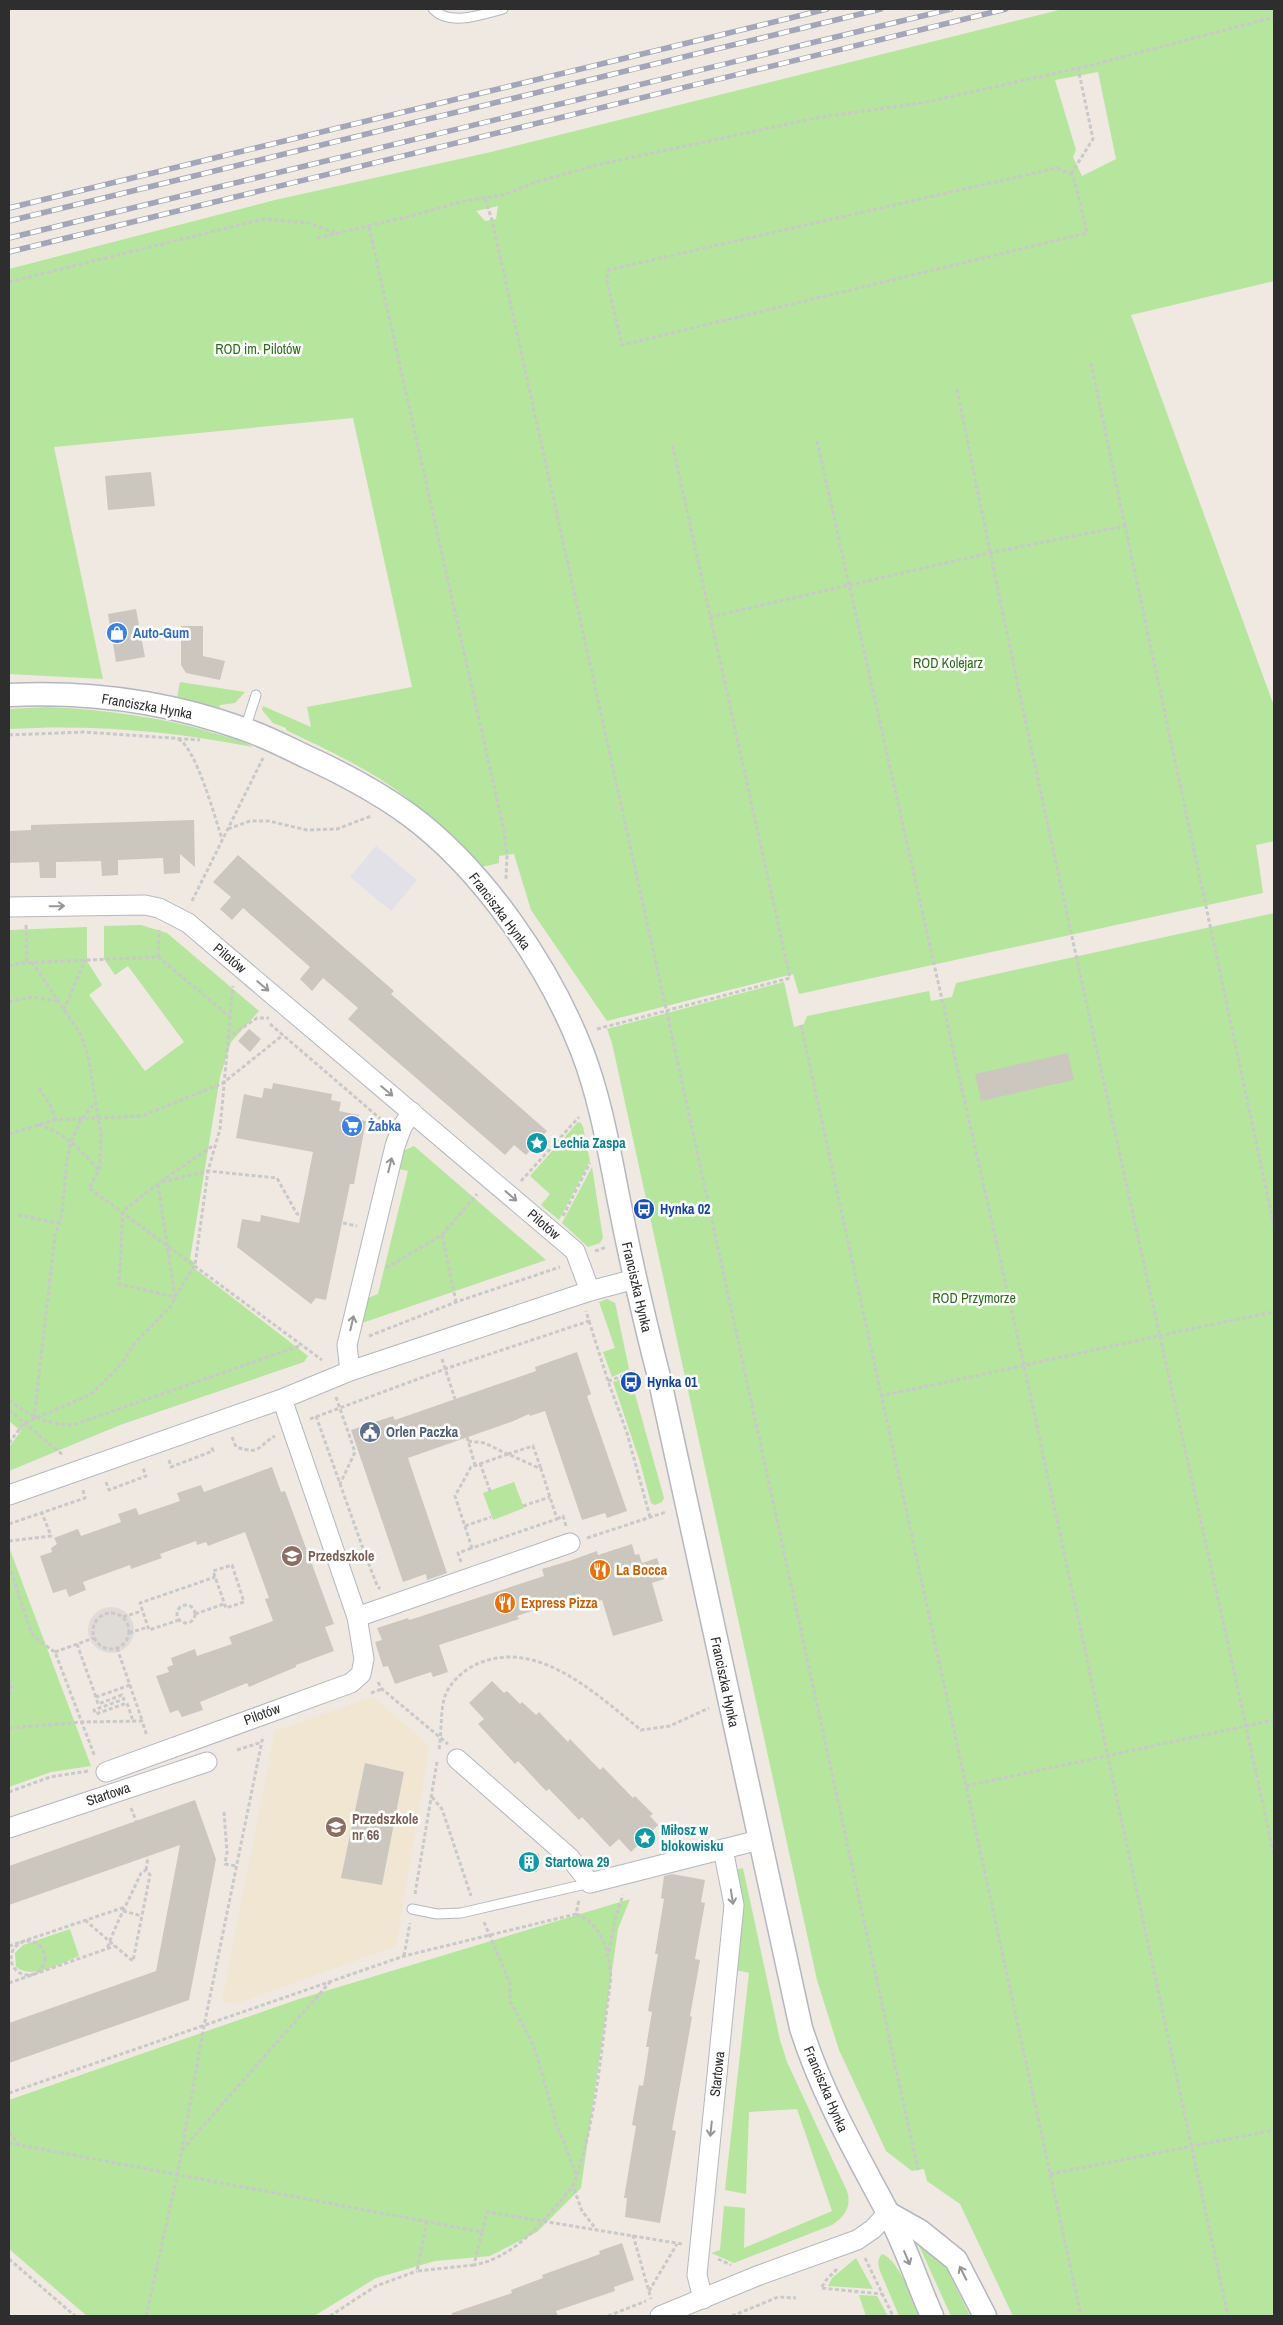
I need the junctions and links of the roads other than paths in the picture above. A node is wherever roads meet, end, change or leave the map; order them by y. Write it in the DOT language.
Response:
graph roads {
  1 [pos="433,9"];
  2 [pos="503,9"];
  3 [pos="9,695"];
  4 [pos="256,695"];
  5 [pos="245,729"];
  6 [pos="17,907"];
  7 [pos="412,1112"];
  8 [pos="635,1279"];
  9 [pos="587,1299"];
  10 [pos="350,1371"];
  11 [pos="282,1399"];
  12 [pos="9,1495"];
  13 [pos="570,1543"];
  14 [pos="357,1617"];
  15 [pos="457,1759"];
  16 [pos="208,1762"];
  17 [pos="98,1768"];
  18 [pos="9,1828"];
  19 [pos="759,1840"];
  20 [pos="723,1849"];
  21 [pos="585,1889"];
  22 [pos="412,1909"];
  23 [pos="888,2213"];
  24 [pos="703,2299"];
  25 [pos="660,2316"];
  26 [pos="932,2316"];
  27 [pos="986,2316"];
  1 -- 2 [label="lane"];
  3 -- 5 [label="street, Franciszka Hynka"];
  4 -- 5 [label="lane"];
  5 -- 8 [label="street, Franciszka Hynka"];
  6 -- 7 [label="street, Pilotów, one-way"];
  7 -- 9 [label="street, Pilotów, one-way"];
  10 -- 7 [label="street, one-way"];
  8 -- 9 [label="street"];
  8 -- 19 [label="street, Franciszka Hynka"];
  9 -- 10 [label="street"];
  10 -- 11 [label="street"];
  11 -- 12 [label="street"];
  11 -- 14 [label="street, Pilotów"];
  13 -- 14 [label="street"];
  14 -- 17 [label="street, Pilotów"];
  15 -- 21 [label="street"];
  16 -- 18 [label="street, Startowa"];
  19 -- 20 [label="street"];
  19 -- 23 [label="street, Franciszka Hynka"];
  20 -- 21 [label="street"];
  20 -- 24 [label="street, Startowa, one-way"];
  21 -- 22 [label="lane"];
  23 -- 24 [label="street"];
  23 -- 26 [label="street, Franciszka Hynka, one-way"];
  27 -- 23 [label="street, one-way"];
  24 -- 25 [label="street"];
}
